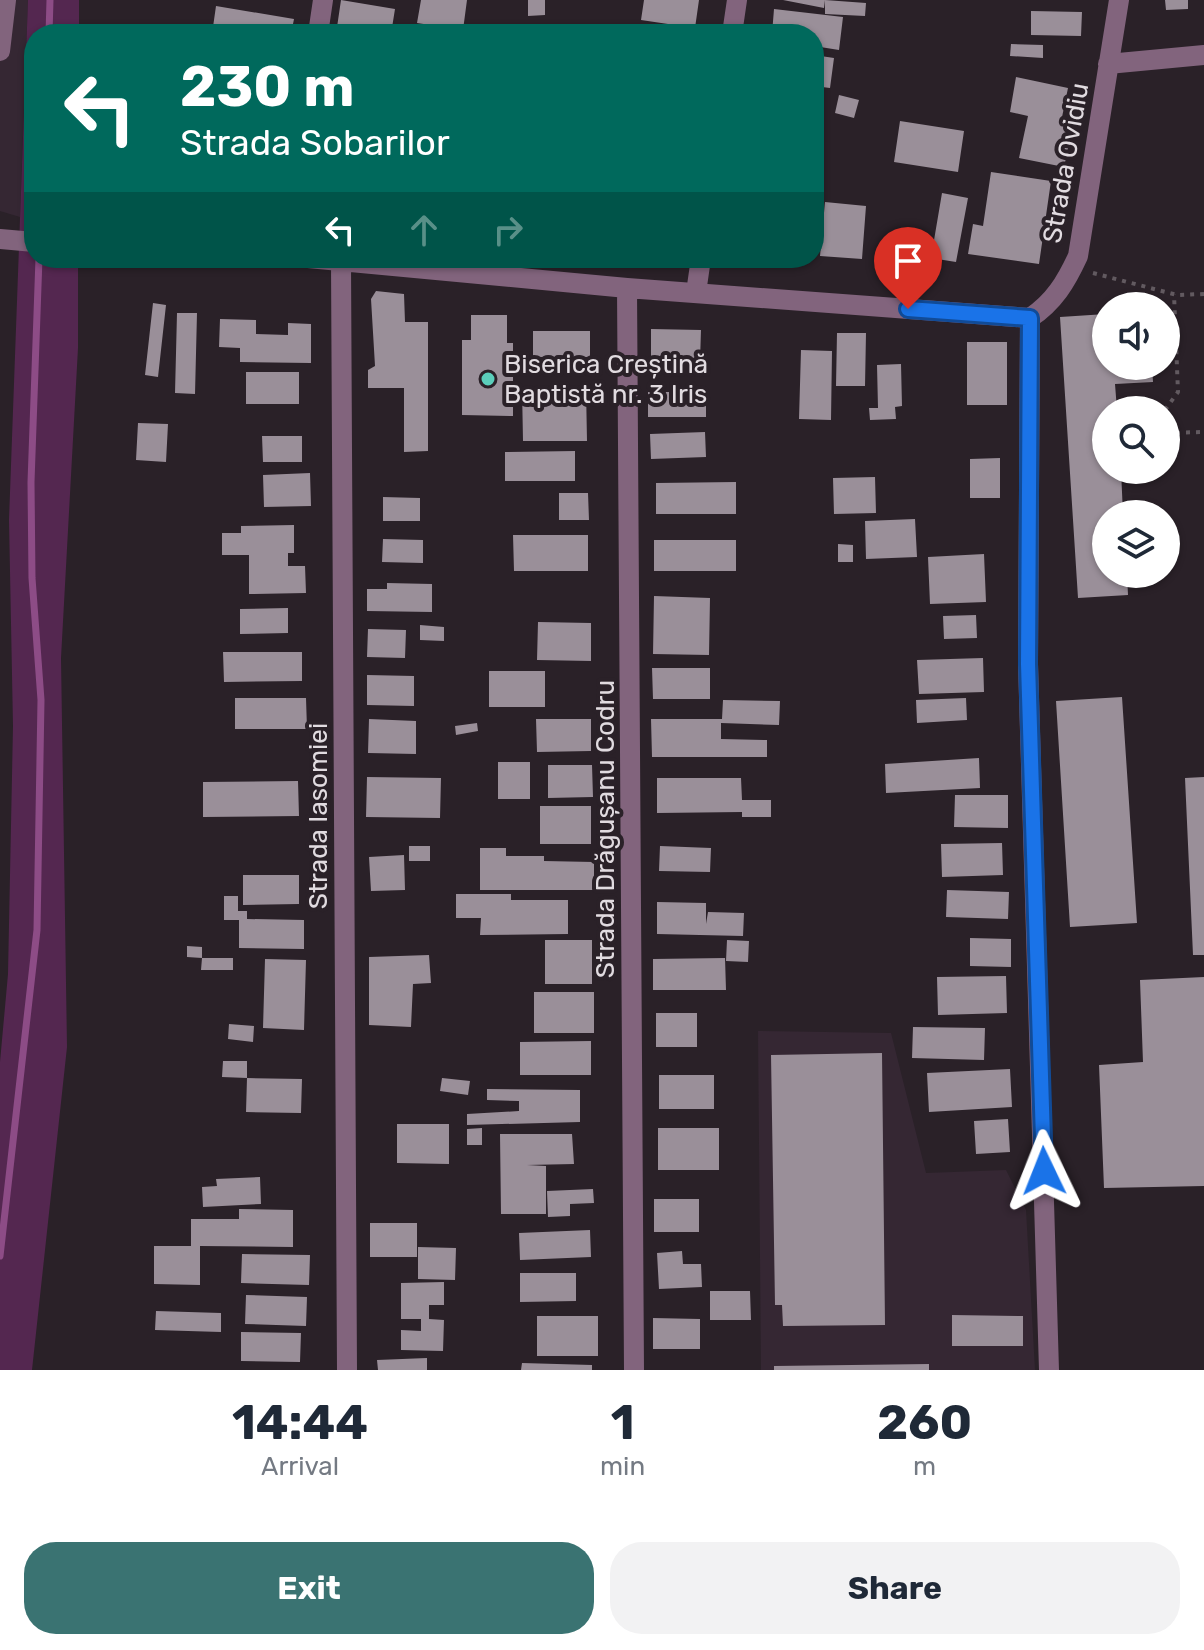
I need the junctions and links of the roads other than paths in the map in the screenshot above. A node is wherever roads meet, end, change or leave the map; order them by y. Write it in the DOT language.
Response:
graph roads {
  1 [pos="6,0"];
  2 [pos="323,0"];
  3 [pos="737,0"];
  4 [pos="1119,0"];
  5 [pos="319,24"];
  6 [pos="733,24"];
  7 [pos="0,51"];
  8 [pos="1204,55"];
  9 [pos="1108,64"];
  10 [pos="3,239"];
  11 [pos="24,241"];
  12 [pos="341,268"];
  13 [pos="398,268"];
  14 [pos="700,268"];
  15 [pos="627,288"];
  16 [pos="696,293"];
  17 [pos="1030,318"];
  18 [pos="347,1370"];
  19 [pos="634,1370"];
  20 [pos="1049,1370"];
  1 -- 7 [label="street"];
  2 -- 5 [label="street"];
  3 -- 6 [label="street"];
  4 -- 9 [label="street, Strada Ovidiu"];
  8 -- 9 [label="street"];
  9 -- 17 [label="street, Strada Ovidiu"];
  10 -- 11 [label="street"];
  12 -- 18 [label="street, Strada Iasomiei"];
  13 -- 15 [label="street"];
  14 -- 16 [label="street"];
  15 -- 16 [label="street"];
  15 -- 19 [label="street, Strada Drăgușanu Codru"];
  16 -- 17 [label="street"];
  17 -- 20 [label="street"];
}
